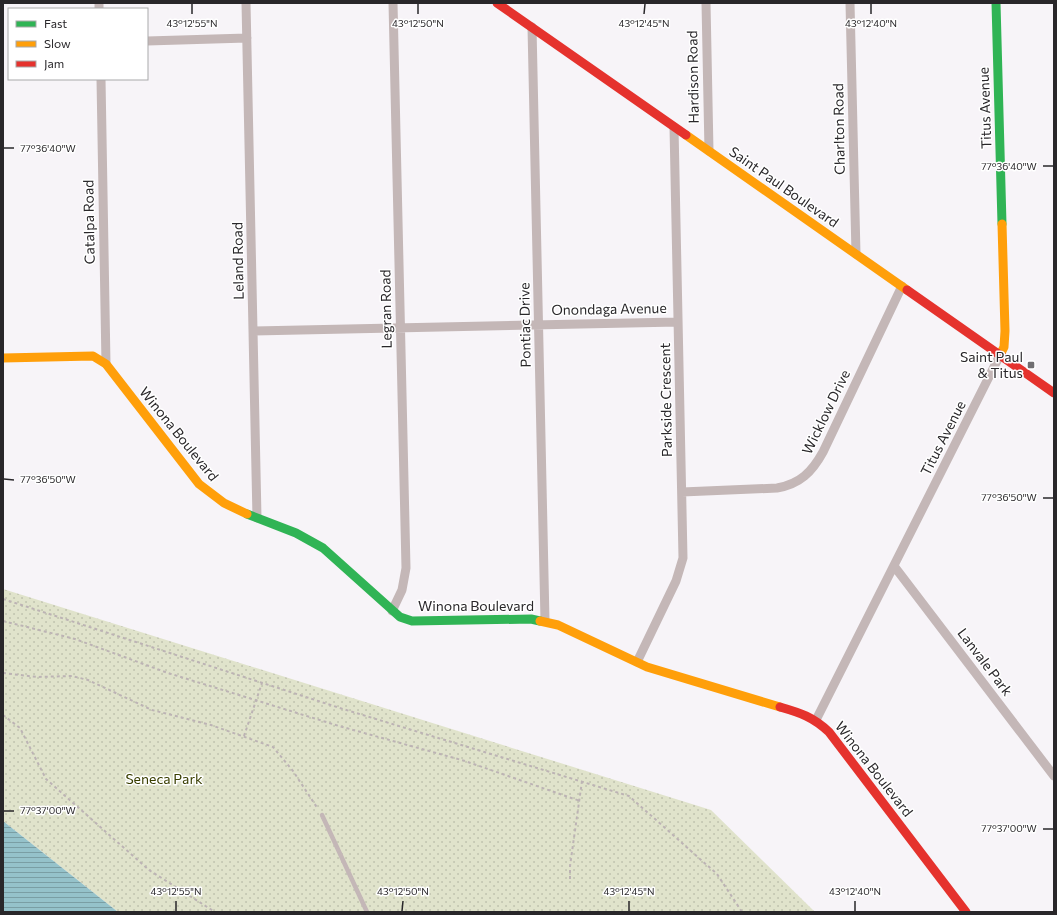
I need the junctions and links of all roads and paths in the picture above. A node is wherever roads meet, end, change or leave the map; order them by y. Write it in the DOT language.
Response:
graph roads {
  1 [pos="246,3"];
  2 [pos="393,3"];
  3 [pos="498,3"];
  4 [pos="706,3"];
  5 [pos="850,3"];
  6 [pos="996,3"];
  7 [pos="532,27"];
  8 [pos="247,38"];
  9 [pos="148,41"];
  10 [pos="101,80"];
  11 [pos="674,127"];
  12 [pos="709,151"];
  13 [pos="856,254"];
  14 [pos="902,286"];
  15 [pos="678,322"];
  16 [pos="539,324"];
  17 [pos="400,327"];
  18 [pos="253,331"];
  19 [pos="1000,355"];
  20 [pos="3,358"];
  21 [pos="106,364"];
  22 [pos="1054,393"];
  23 [pos="682,492"];
  24 [pos="257,518"];
  25 [pos="894,566"];
  26 [pos="3,599"];
  27 [pos="392,611"];
  28 [pos="3,621"];
  29 [pos="545,621"];
  30 [pos="637,662"];
  31 [pos="3,673"];
  32 [pos="262,683"];
  33 [pos="256,700"];
  34 [pos="3,715"];
  35 [pos="816,720"];
  36 [pos="244,736"];
  37 [pos="1054,776"];
  38 [pos="582,782"];
  39 [pos="580,801"];
  40 [pos="322,815"];
  41 [pos="570,879"];
  42 [pos="215,912"];
  43 [pos="367,912"];
  44 [pos="742,912"];
  45 [pos="966,912"];
  1 -- 8 [label="street, Leland Road"];
  2 -- 17 [label="street, Legran Road"];
  3 -- 7 [label="street, Saint Paul Boulevard"];
  4 -- 12 [label="street, Hardison Road"];
  5 -- 13 [label="street, Charlton Road"];
  6 -- 19 [label="street, Titus Avenue"];
  7 -- 11 [label="street, Saint Paul Boulevard"];
  7 -- 16 [label="street, Pontiac Drive"];
  8 -- 9 [label="street"];
  8 -- 18 [label="street, Leland Road"];
  10 -- 21 [label="street, Catalpa Road"];
  11 -- 12 [label="street, Saint Paul Boulevard"];
  11 -- 15 [label="street, Parkside Crescent"];
  12 -- 13 [label="street, Saint Paul Boulevard"];
  13 -- 14 [label="street, Saint Paul Boulevard"];
  14 -- 19 [label="street, Saint Paul Boulevard"];
  14 -- 23 [label="street, Wicklow Drive"];
  15 -- 16 [label="street, Onondaga Avenue"];
  15 -- 23 [label="street, Parkside Crescent"];
  16 -- 17 [label="street, Onondaga Avenue"];
  16 -- 29 [label="street, Pontiac Drive"];
  17 -- 18 [label="street, Onondaga Avenue"];
  17 -- 27 [label="street, Legran Road"];
  18 -- 24 [label="street, Leland Road"];
  19 -- 22 [label="street, Saint Paul Boulevard"];
  19 -- 25 [label="street, Titus Avenue"];
  20 -- 21 [label="street, Winona Boulevard"];
  21 -- 24 [label="street, Winona Boulevard"];
  23 -- 30 [label="street, Parkside Crescent"];
  24 -- 27 [label="street, Winona Boulevard"];
  25 -- 35 [label="street, Titus Avenue"];
  25 -- 37 [label="street, Lanvale Park"];
  26 -- 32 [label="path"];
  27 -- 29 [label="street, Winona Boulevard"];
  28 -- 33 [label="path"];
  29 -- 30 [label="street, Winona Boulevard"];
  30 -- 35 [label="street, Winona Boulevard"];
  31 -- 36 [label="path"];
  32 -- 33 [label="path"];
  32 -- 38 [label="path"];
  33 -- 36 [label="path"];
  33 -- 39 [label="path"];
  34 -- 42 [label="path"];
  35 -- 45 [label="street, Winona Boulevard"];
  36 -- 40 [label="path"];
  38 -- 39 [label="path"];
  38 -- 44 [label="path"];
  39 -- 41 [label="path"];
  40 -- 43 [label="lane"];
}
